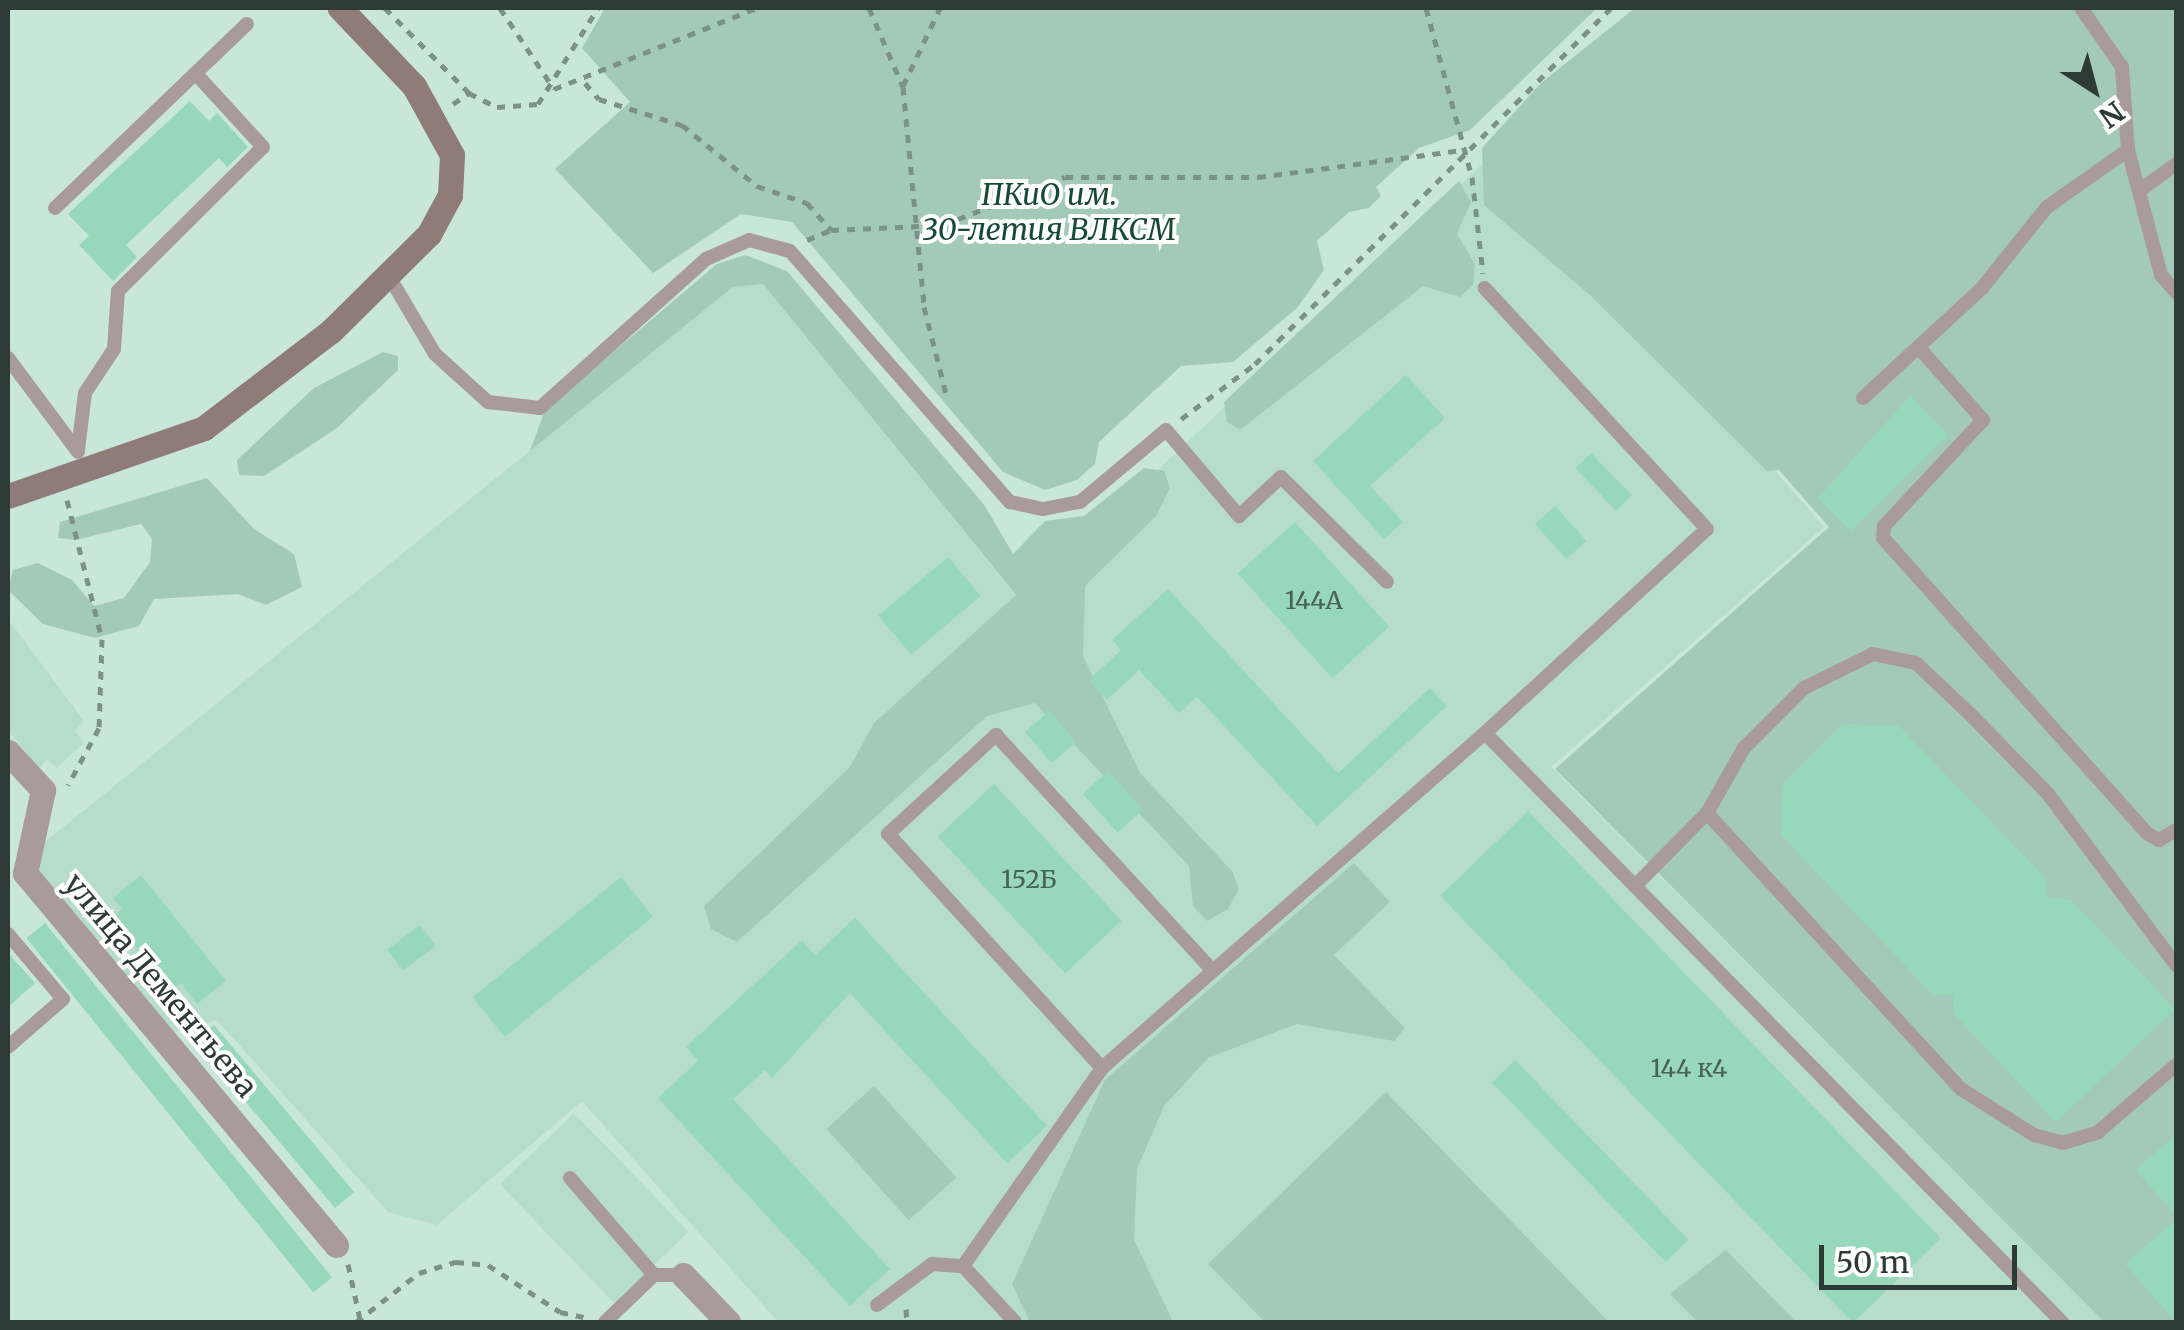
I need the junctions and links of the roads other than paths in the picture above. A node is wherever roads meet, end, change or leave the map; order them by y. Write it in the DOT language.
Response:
graph roads {
  1 [pos="340,8"];
  2 [pos="2081,8"];
  3 [pos="247,24"];
  4 [pos="198,76"];
  5 [pos="2128,150"];
  6 [pos="2176,164"];
  7 [pos="2139,191"];
  8 [pos="54,208"];
  9 [pos="390,278"];
  10 [pos="1485,288"];
  11 [pos="2176,292"];
  12 [pos="1920,350"];
  13 [pos="8,358"];
  14 [pos="1863,398"];
  15 [pos="78,450"];
  16 [pos="94,472"];
  17 [pos="8,496"];
  18 [pos="1387,582"];
  19 [pos="1485,733"];
  20 [pos="8,752"];
  21 [pos="1706,813"];
  22 [pos="2176,830"];
  23 [pos="1634,886"];
  24 [pos="8,934"];
  25 [pos="2176,965"];
  26 [pos="1210,967"];
  27 [pos="8,1047"];
  28 [pos="2176,1065"];
  29 [pos="1102,1068"];
  30 [pos="570,1178"];
  31 [pos="336,1245"];
  32 [pos="963,1266"];
  33 [pos="654,1275"];
  34 [pos="683,1275"];
  35 [pos="877,1305"];
  36 [pos="2054,1320"];
  37 [pos="605,1322"];
  38 [pos="728,1322"];
  39 [pos="1015,1322"];
  1 -- 9 [label="main road"];
  2 -- 5 [label="lane"];
  3 -- 4 [label="lane"];
  4 -- 8 [label="lane"];
  4 -- 15 [label="lane"];
  5 -- 7 [label="lane"];
  5 -- 12 [label="lane"];
  6 -- 7 [label="lane"];
  7 -- 11 [label="lane"];
  9 -- 16 [label="main road"];
  9 -- 18 [label="lane"];
  10 -- 19 [label="lane"];
  12 -- 14 [label="lane"];
  12 -- 22 [label="lane"];
  13 -- 15 [label="lane"];
  15 -- 16 [label="lane"];
  16 -- 17 [label="main road"];
  19 -- 23 [label="lane"];
  19 -- 26 [label="lane"];
  20 -- 31 [label="street, улица Дементьева"];
  21 -- 23 [label="lane"];
  21 -- 25 [label="lane"];
  21 -- 28 [label="lane"];
  23 -- 36 [label="lane"];
  24 -- 27 [label="lane"];
  26 -- 29 [label="lane"];
  26 -- 29 [label="lane"];
  29 -- 32 [label="lane"];
  30 -- 33 [label="lane"];
  32 -- 35 [label="lane"];
  32 -- 39 [label="lane"];
  33 -- 34 [label="lane"];
  33 -- 37 [label="lane"];
  34 -- 38 [label="street"];
}
